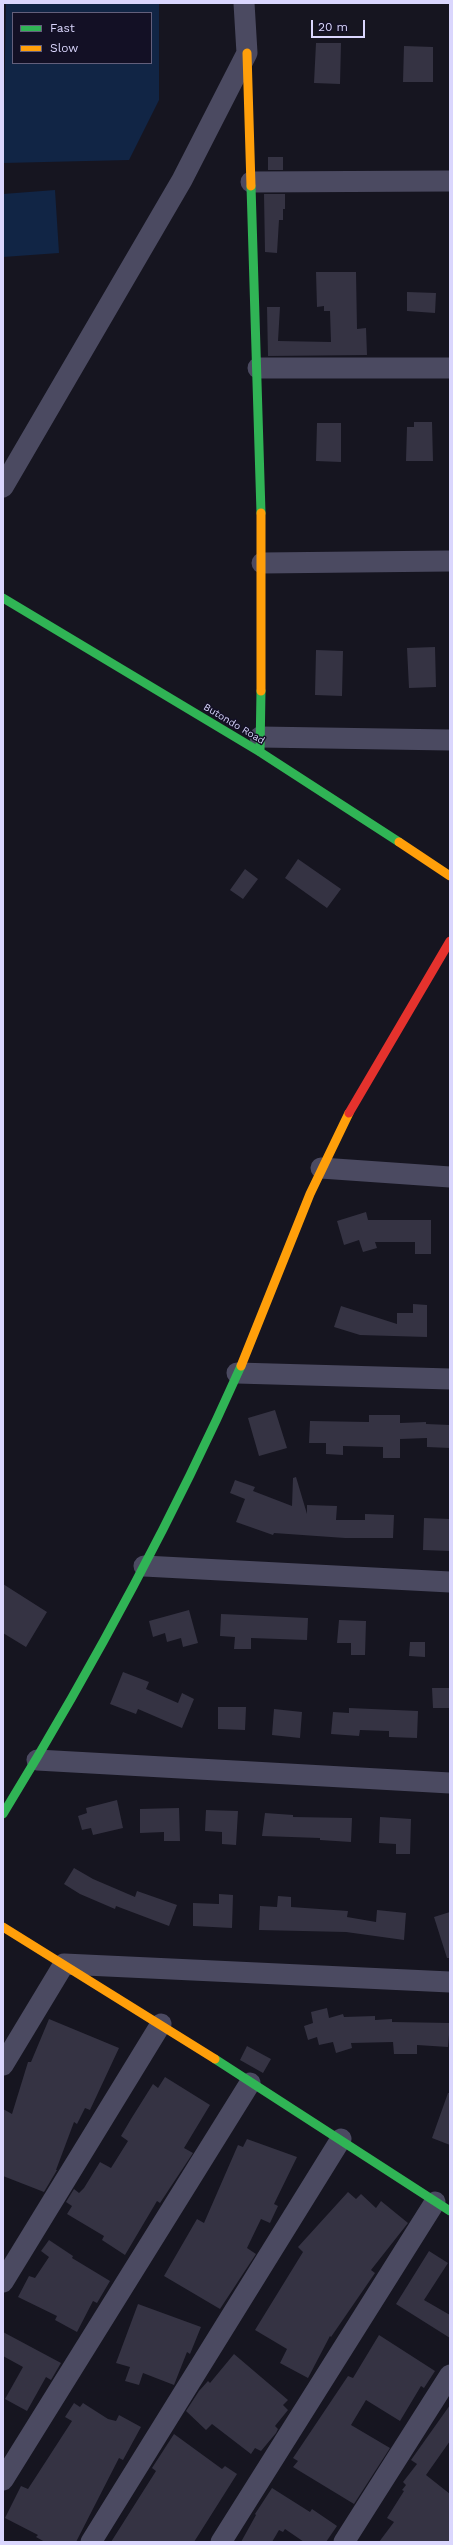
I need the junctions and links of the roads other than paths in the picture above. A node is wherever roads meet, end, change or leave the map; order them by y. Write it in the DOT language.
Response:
graph roads {
  1 [pos="244,3"];
  2 [pos="248,53"];
  3 [pos="450,181"];
  4 [pos="251,182"];
  5 [pos="258,368"];
  6 [pos="450,368"];
  7 [pos="3,487"];
  8 [pos="450,561"];
  9 [pos="262,563"];
  10 [pos="3,598"];
  11 [pos="450,740"];
  12 [pos="260,745"];
  13 [pos="450,876"];
  14 [pos="450,941"];
  15 [pos="321,1168"];
  16 [pos="450,1177"];
  17 [pos="237,1372"];
  18 [pos="450,1379"];
  19 [pos="144,1566"];
  20 [pos="450,1582"];
  21 [pos="37,1760"];
  22 [pos="450,1783"];
  23 [pos="3,1814"];
  24 [pos="3,1927"];
  25 [pos="64,1964"];
  26 [pos="450,1982"];
  27 [pos="161,2024"];
  28 [pos="3,2065"];
  29 [pos="250,2083"];
  30 [pos="341,2139"];
  31 [pos="443,2207"];
  32 [pos="3,2282"];
  33 [pos="450,2374"];
  34 [pos="3,2480"];
  35 [pos="91,2542"];
  36 [pos="221,2542"];
  37 [pos="344,2542"];
  1 -- 2 [label="street"];
  2 -- 4 [label="street"];
  2 -- 7 [label="street"];
  3 -- 4 [label="street"];
  4 -- 5 [label="street"];
  5 -- 6 [label="street"];
  5 -- 9 [label="street"];
  8 -- 9 [label="street"];
  9 -- 12 [label="street"];
  10 -- 12 [label="street, Butondo Road"];
  11 -- 12 [label="street"];
  12 -- 13 [label="street, Butondo Road"];
  14 -- 15 [label="street"];
  15 -- 16 [label="street"];
  15 -- 17 [label="street"];
  17 -- 18 [label="street"];
  17 -- 19 [label="street"];
  19 -- 20 [label="street"];
  19 -- 21 [label="street"];
  21 -- 22 [label="street"];
  21 -- 23 [label="street"];
  24 -- 25 [label="street"];
  25 -- 26 [label="street"];
  25 -- 27 [label="street"];
  25 -- 28 [label="street"];
  27 -- 29 [label="street"];
  27 -- 32 [label="street"];
  29 -- 30 [label="street"];
  29 -- 34 [label="street"];
  30 -- 31 [label="street"];
  30 -- 35 [label="street"];
  31 -- 36 [label="street"];
  33 -- 37 [label="street"];
}
